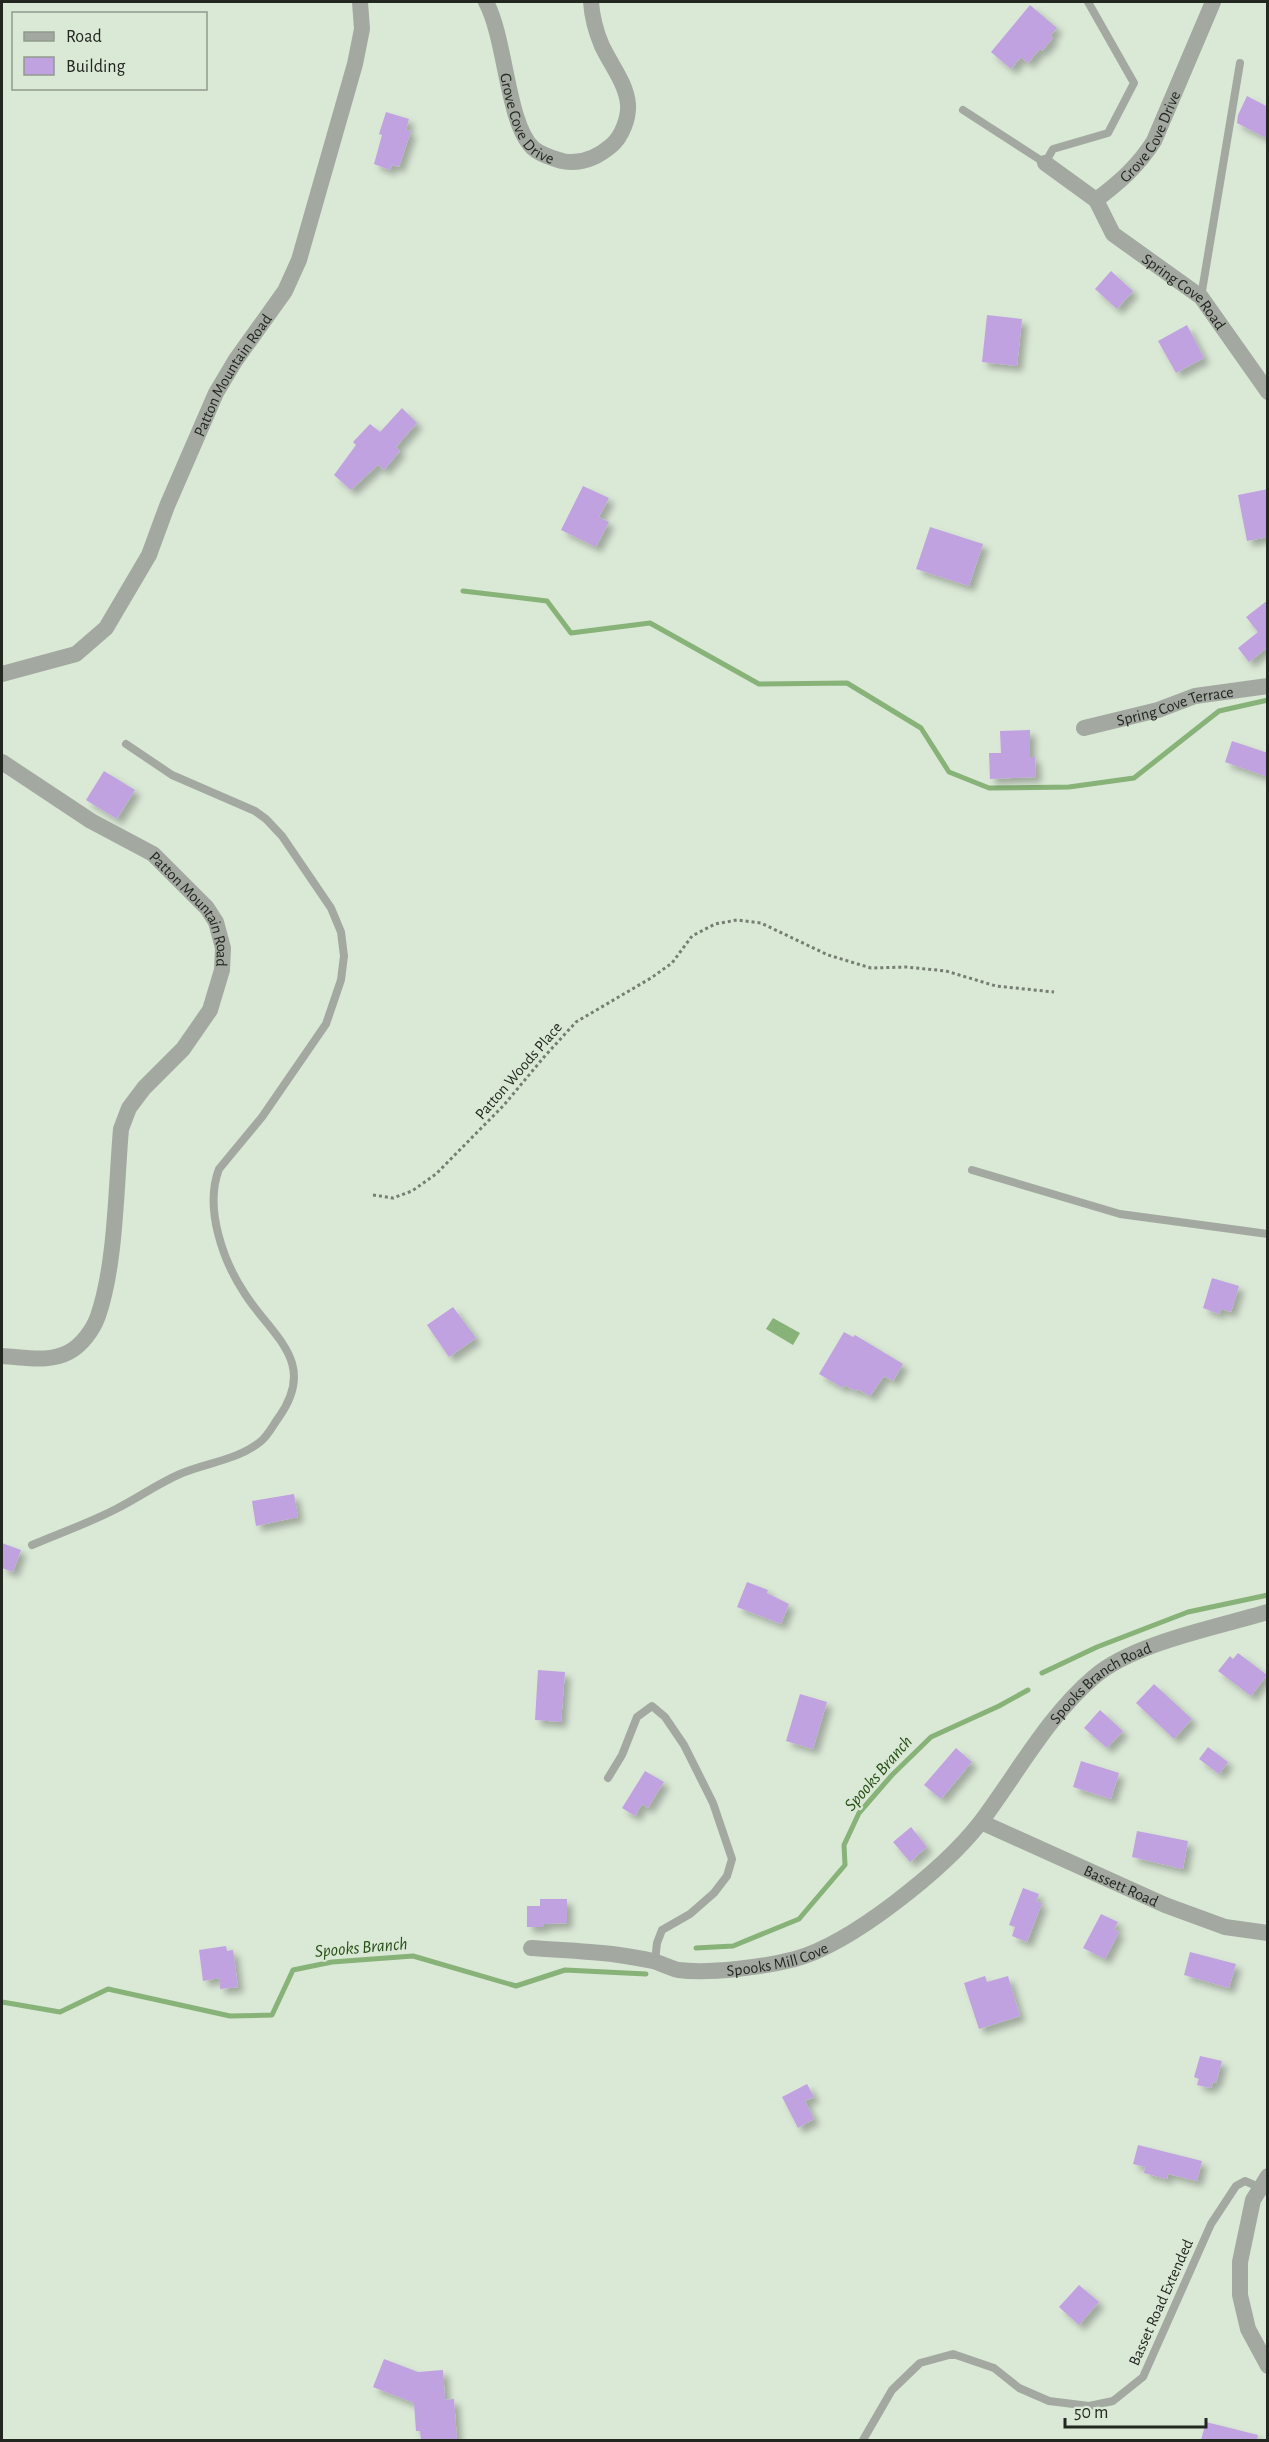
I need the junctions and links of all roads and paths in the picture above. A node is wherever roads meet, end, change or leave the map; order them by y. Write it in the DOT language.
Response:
graph roads {
  1 [pos="360,2"];
  2 [pos="486,2"];
  3 [pos="591,2"];
  4 [pos="1088,2"];
  5 [pos="1213,2"];
  6 [pos="1240,63"];
  7 [pos="963,110"];
  8 [pos="1045,164"];
  9 [pos="1096,200"];
  10 [pos="1201,297"];
  11 [pos="1268,392"];
  12 [pos="2,674"];
  13 [pos="1268,686"];
  14 [pos="1084,728"];
  15 [pos="126,744"];
  16 [pos="2,762"];
  17 [pos="1054,992"];
  18 [pos="972,1170"];
  19 [pos="373,1195"];
  20 [pos="1268,1234"];
  21 [pos="2,1356"];
  22 [pos="32,1545"];
  23 [pos="1268,1612"];
  24 [pos="608,1778"];
  25 [pos="981,1822"];
  26 [pos="1268,1933"];
  27 [pos="531,1948"];
  28 [pos="655,1961"];
  29 [pos="1264,2182"];
  30 [pos="1268,2366"];
  31 [pos="863,2440"];
  1 -- 12 [label="street, Patton Mountain Road"];
  2 -- 3 [label="street, Grove Cove Drive"];
  4 -- 8 [label="lane"];
  5 -- 9 [label="street, Grove Cove Drive"];
  6 -- 10 [label="lane"];
  7 -- 8 [label="lane"];
  8 -- 9 [label="street"];
  9 -- 10 [label="street, Spring Cove Road"];
  10 -- 11 [label="street, Spring Cove Road"];
  13 -- 14 [label="street, Spring Cove Terrace"];
  15 -- 22 [label="lane"];
  16 -- 21 [label="street, Patton Mountain Road"];
  17 -- 19 [label="path, Patton Woods Place"];
  18 -- 20 [label="lane"];
  23 -- 25 [label="street, Spooks Branch Road"];
  24 -- 28 [label="lane"];
  25 -- 26 [label="street, Bassett Road"];
  25 -- 28 [label="street, Spooks Mill Cove"];
  27 -- 28 [label="street, Spooks Mill Cove"];
  29 -- 30 [label="street"];
  29 -- 31 [label="lane, Basset Road Extended"];
}
